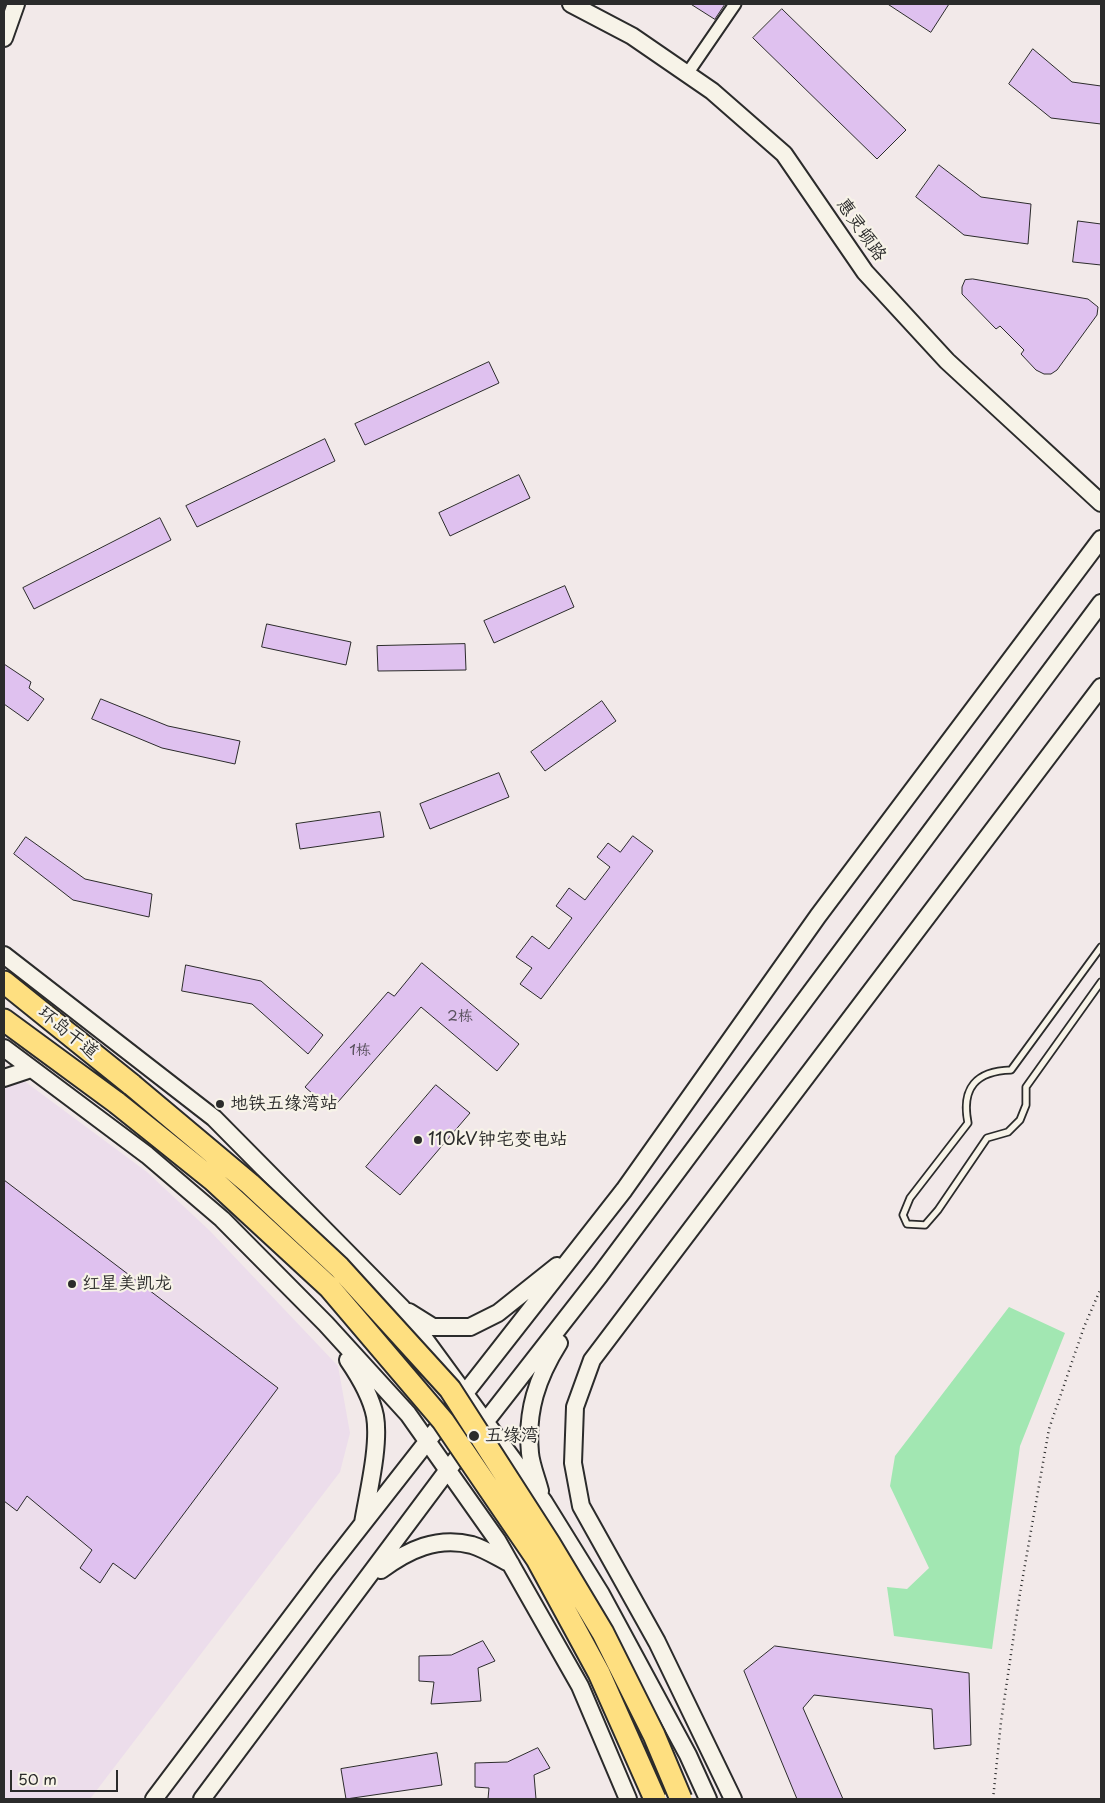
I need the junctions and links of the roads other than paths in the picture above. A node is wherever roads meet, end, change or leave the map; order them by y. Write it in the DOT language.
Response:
graph roads {
  1 [pos="16,4"];
  2 [pos="571,4"];
  3 [pos="735,4"];
  4 [pos="4,38"];
  5 [pos="687,74"];
  6 [pos="1101,503"];
  7 [pos="1101,539"];
  8 [pos="1101,603"];
  9 [pos="1101,687"];
  10 [pos="1101,947"];
  11 [pos="4,955"];
  12 [pos="4,982"];
  13 [pos="1101,982"];
  14 [pos="4,1020"];
  15 [pos="4,1048"];
  16 [pos="30,1068"];
  17 [pos="4,1078"];
  18 [pos="581,1247"];
  19 [pos="600,1275"];
  20 [pos="402,1308"];
  21 [pos="326,1324"];
  22 [pos="464,1393"];
  23 [pos="485,1422"];
  24 [pos="427,1442"];
  25 [pos="448,1471"];
  26 [pos="544,1502"];
  27 [pos="362,1525"];
  28 [pos="511,1564"];
  29 [pos="366,1580"];
  30 [pos="154,1799"];
  31 [pos="202,1799"];
  32 [pos="628,1799"];
  33 [pos="655,1799"];
  34 [pos="681,1799"];
  35 [pos="708,1799"];
  36 [pos="733,1799"];
  1 -- 4 [label="main road"];
  2 -- 5 [label="main road, 惠灵顿路"];
  3 -- 5 [label="street"];
  5 -- 6 [label="main road, 惠灵顿路"];
  7 -- 18 [label="main road"];
  8 -- 19 [label="main road"];
  9 -- 36 [label="main road"];
  10 -- 13 [label="lane"];
  11 -- 20 [label="main road"];
  12 -- 34 [label="highway, 环岛干道, bridge"];
  14 -- 33 [label="highway, 环岛干道, bridge"];
  15 -- 16 [label="main road"];
  16 -- 17 [label="main road"];
  16 -- 21 [label="main road"];
  18 -- 20 [label="main road"];
  18 -- 22 [label="main road"];
  19 -- 23 [label="main road"];
  19 -- 26 [label="main road"];
  20 -- 22 [label="main road"];
  21 -- 24 [label="main road"];
  21 -- 27 [label="main road"];
  22 -- 23 [label="main road"];
  22 -- 24 [label="main road"];
  23 -- 25 [label="main road"];
  23 -- 26 [label="main road"];
  24 -- 25 [label="main road"];
  24 -- 27 [label="main road"];
  25 -- 28 [label="main road"];
  25 -- 29 [label="main road"];
  26 -- 35 [label="main road"];
  27 -- 30 [label="main road"];
  28 -- 29 [label="main road"];
  28 -- 32 [label="main road"];
  29 -- 31 [label="main road"];
}
